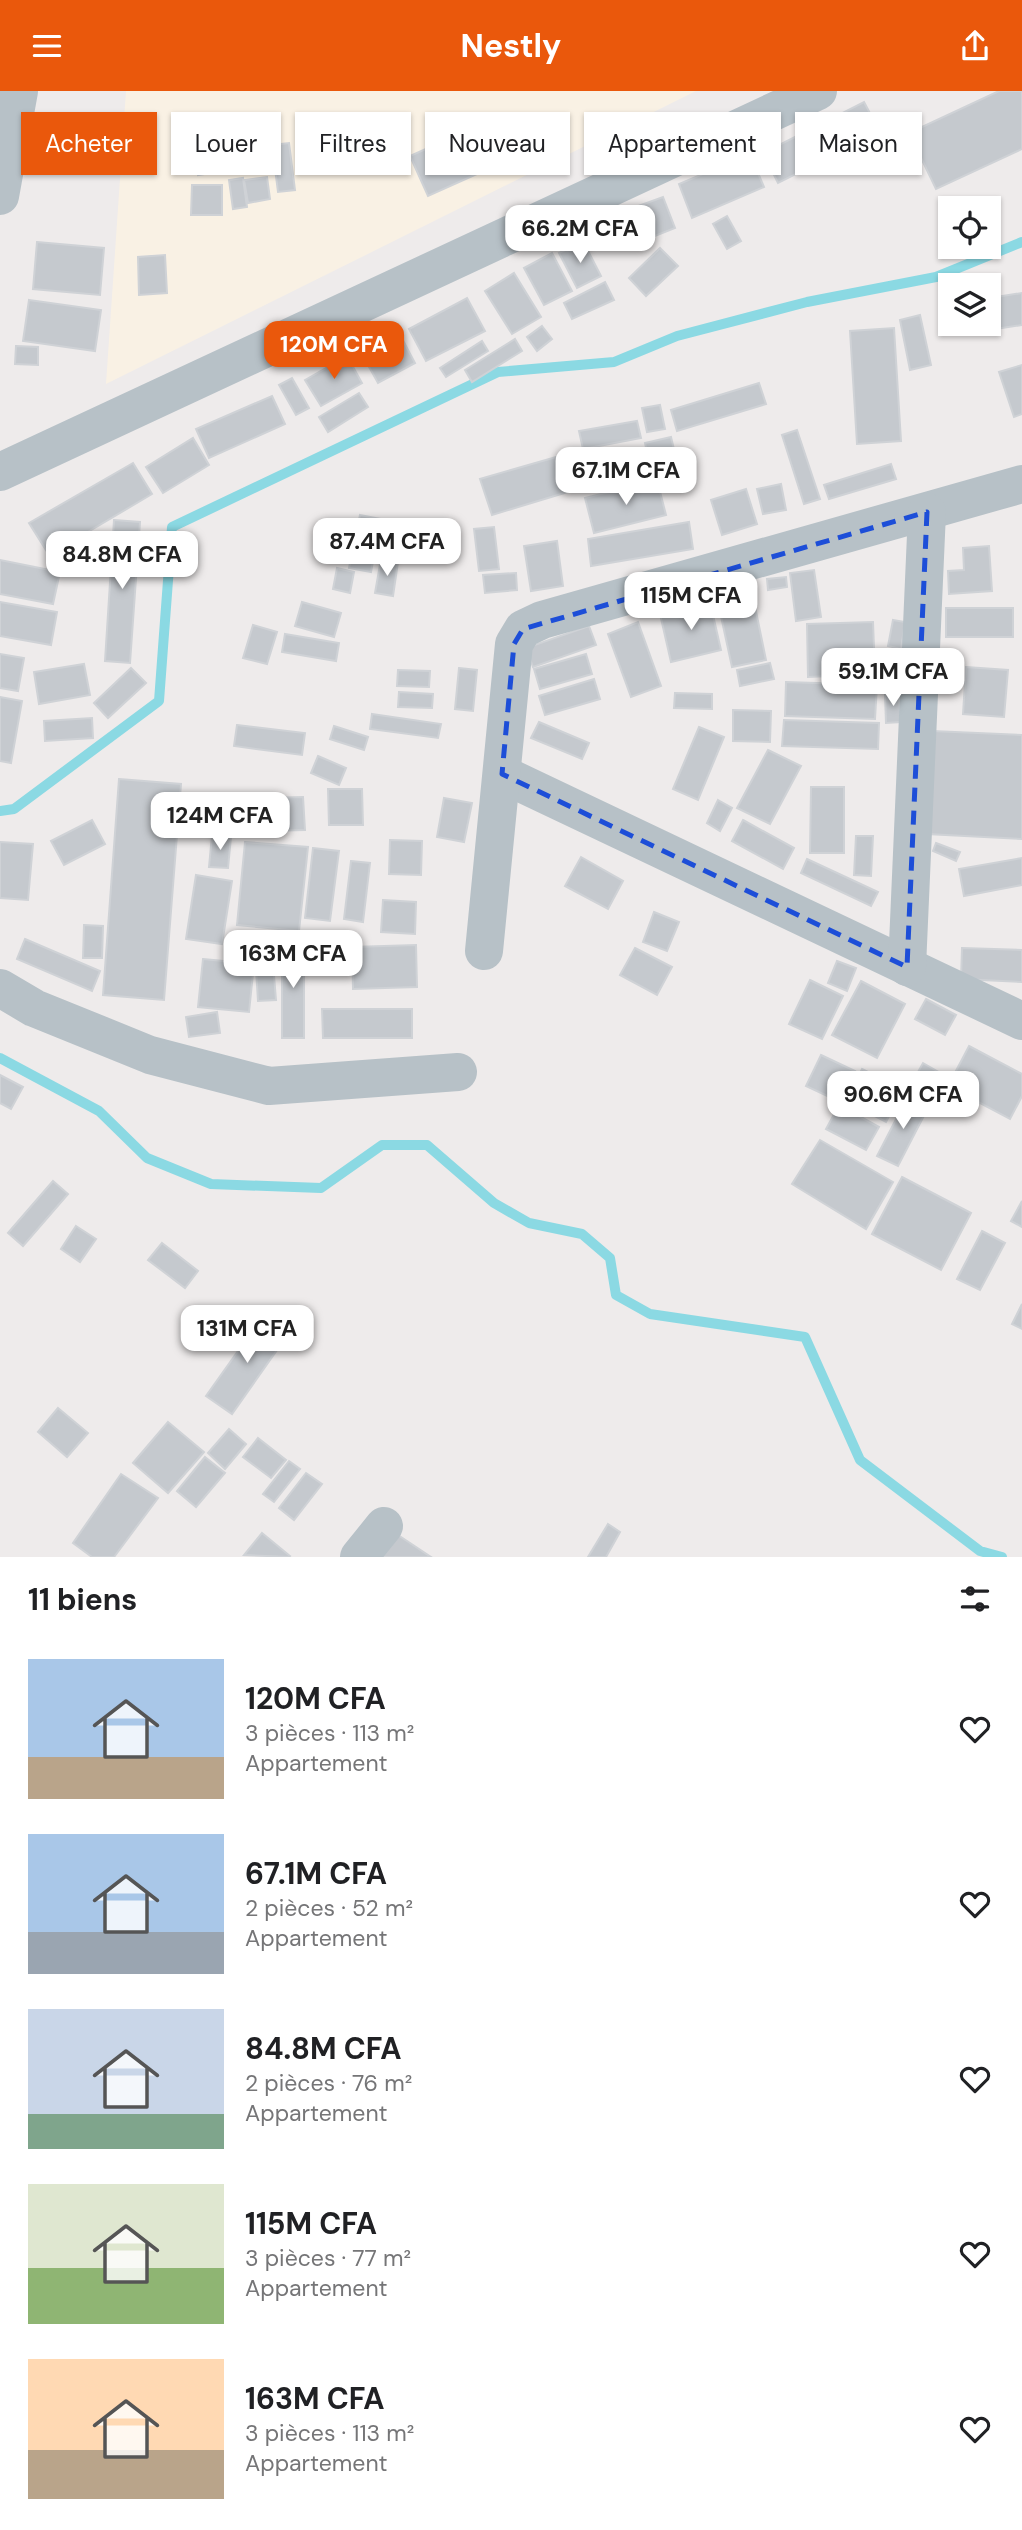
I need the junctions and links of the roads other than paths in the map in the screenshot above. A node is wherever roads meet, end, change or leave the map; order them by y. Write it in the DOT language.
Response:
graph roads {
  1 [pos="19,91"];
  2 [pos="818,91"];
  3 [pos="0,196"];
  4 [pos="0,472"];
  5 [pos="1022,484"];
  6 [pos="927,512"];
  7 [pos="502,774"];
  8 [pos="484,951"];
  9 [pos="907,967"];
  10 [pos="0,988"];
  11 [pos="1022,1021"];
  12 [pos="458,1072"];
  13 [pos="384,1526"];
  14 [pos="359,1557"];
  1 -- 3 [label="street"];
  2 -- 4 [label="street"];
  5 -- 6 [label="street"];
  6 -- 7 [label="street"];
  6 -- 9 [label="street"];
  7 -- 8 [label="street"];
  7 -- 9 [label="street"];
  9 -- 11 [label="street"];
  10 -- 12 [label="street"];
  13 -- 14 [label="street"];
}
